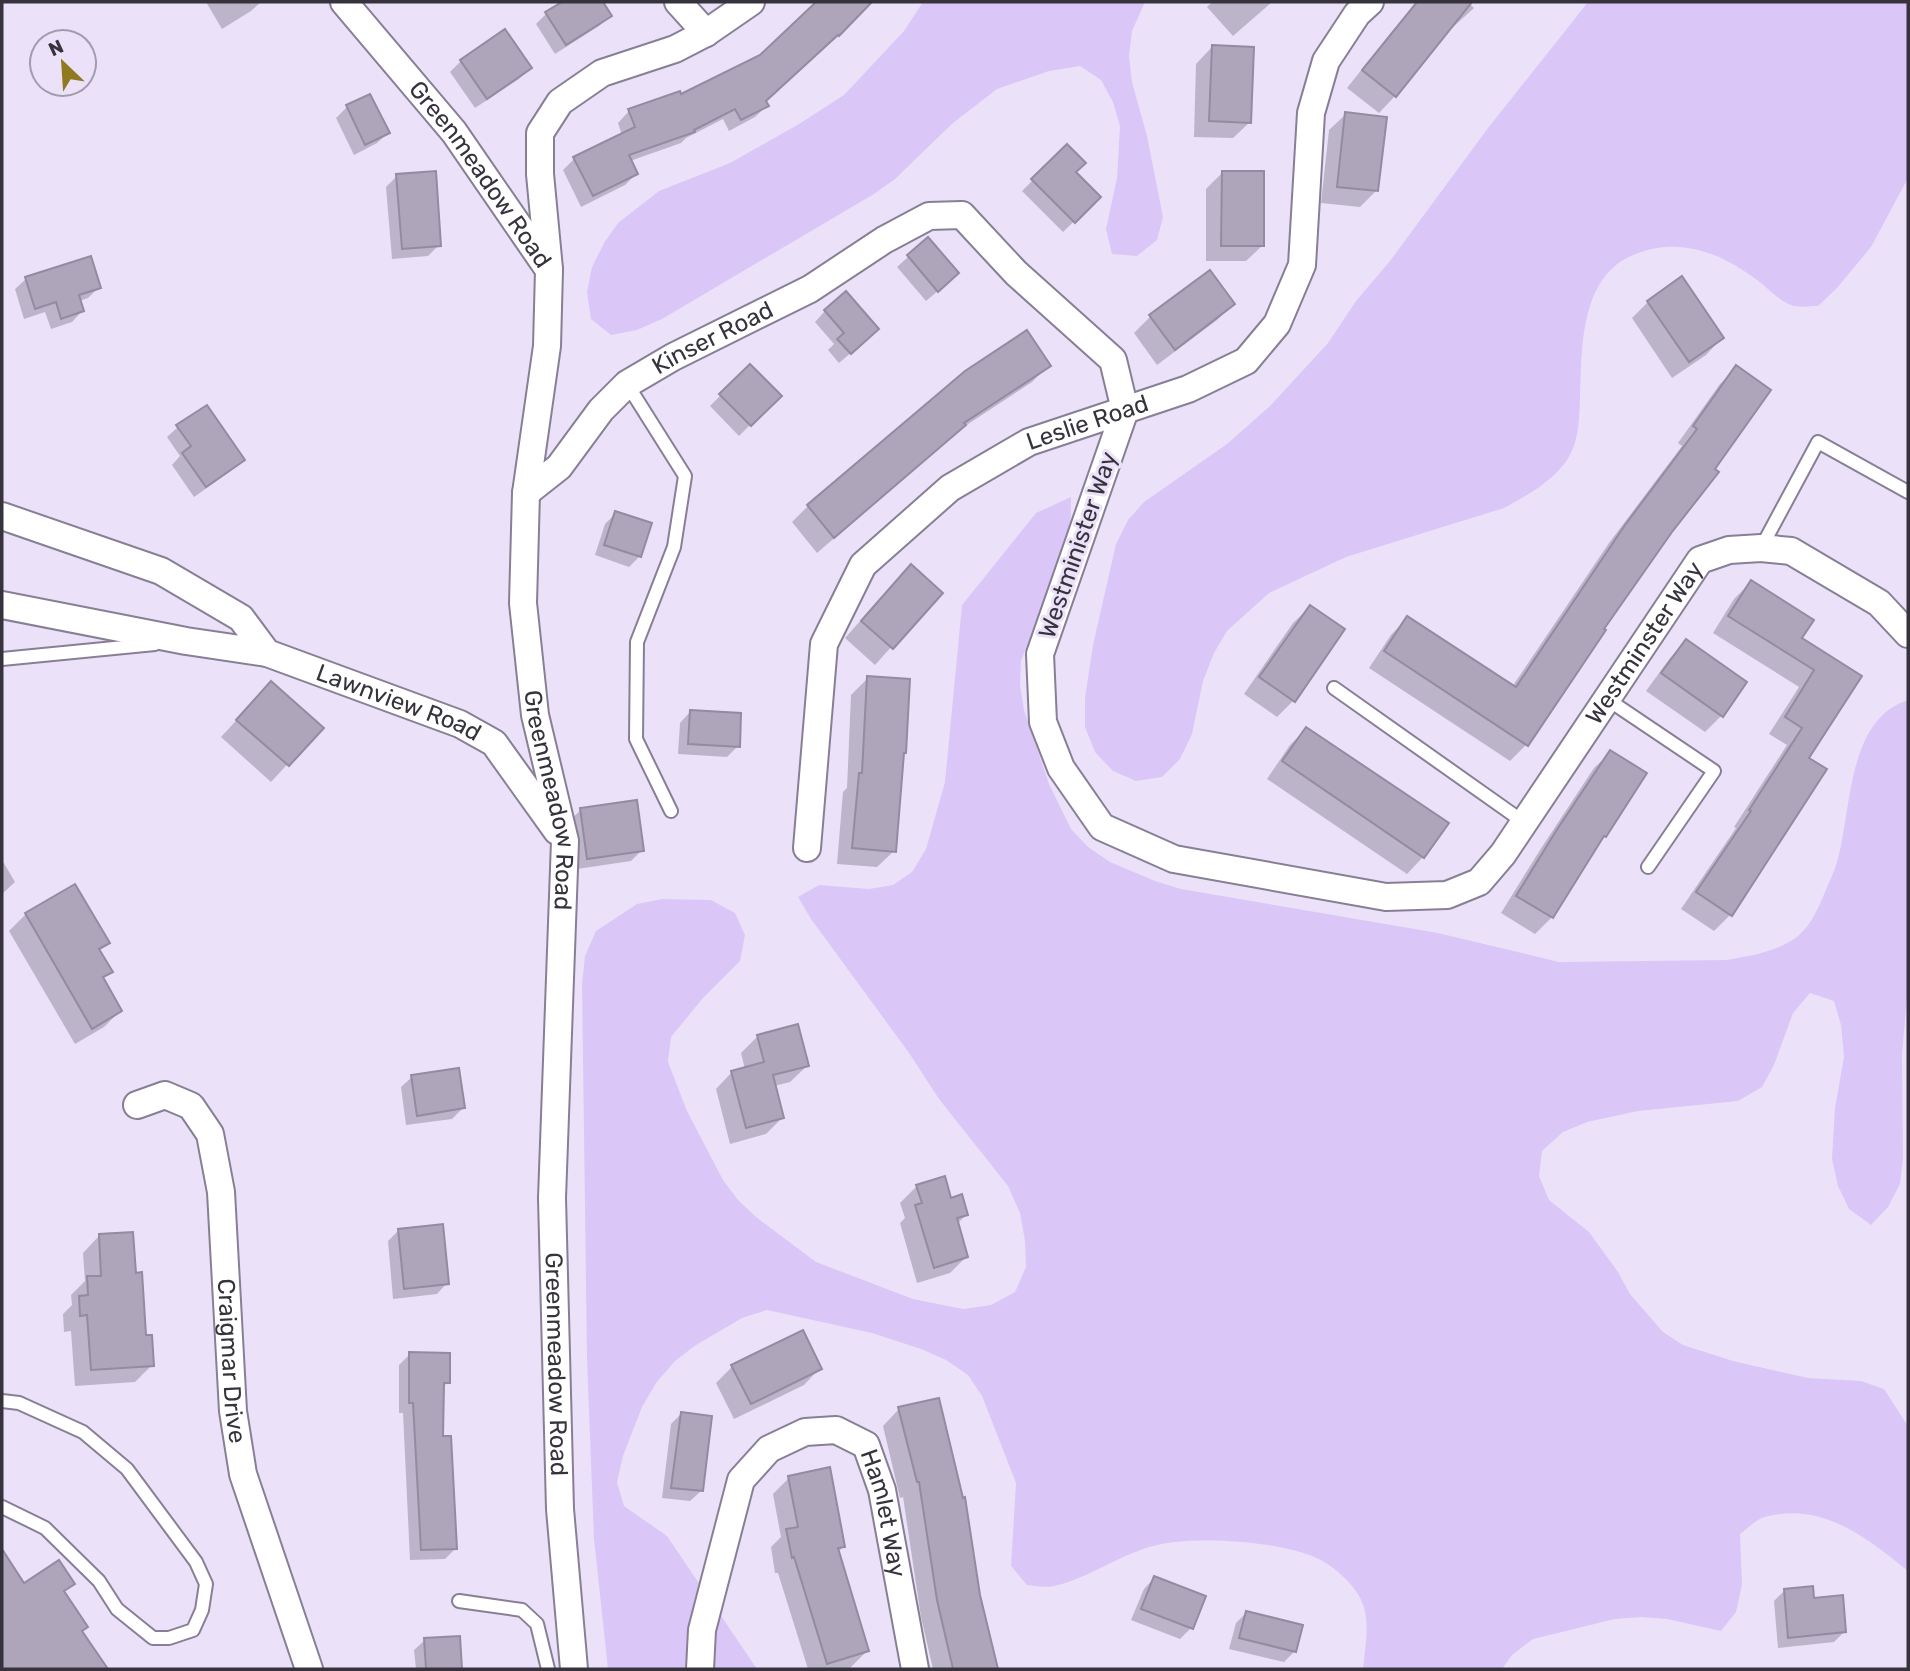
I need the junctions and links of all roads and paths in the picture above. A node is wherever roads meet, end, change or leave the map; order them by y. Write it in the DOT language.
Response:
graph roads {
  1 [pos="344,2"];
  2 [pos="678,2"];
  3 [pos="751,2"];
  4 [pos="1370,2"];
  5 [pos="706,33"];
  6 [pos="549,270"];
  7 [pos="627,384"];
  8 [pos="1125,410"];
  9 [pos="1908,492"];
  10 [pos="526,493"];
  11 [pos="2,516"];
  12 [pos="1760,548"];
  13 [pos="2,605"];
  14 [pos="1908,634"];
  15 [pos="186,641"];
  16 [pos="267,653"];
  17 [pos="2,659"];
  18 [pos="1334,688"];
  19 [pos="1607,699"];
  20 [pos="671,811"];
  21 [pos="1525,823"];
  22 [pos="565,841"];
  23 [pos="807,848"];
  24 [pos="1503,854"];
  25 [pos="1648,867"];
  26 [pos="137,1105"];
  27 [pos="2,1401"];
  28 [pos="2,1507"];
  29 [pos="459,1601"];
  30 [pos="309,1669"];
  31 [pos="548,1669"];
  32 [pos="574,1669"];
  33 [pos="699,1669"];
  34 [pos="915,1669"];
  1 -- 6 [label="street, Greenmeadow Road"];
  2 -- 5 [label="street"];
  3 -- 5 [label="street"];
  4 -- 8 [label="street, Leslie Road"];
  5 -- 6 [label="street"];
  6 -- 10 [label="street, Greenmeadow Road"];
  7 -- 8 [label="street, Kinser Road"];
  7 -- 10 [label="street, Kinser Road"];
  7 -- 20 [label="lane"];
  8 -- 23 [label="street, Leslie Road"];
  8 -- 24 [label="street, Westminister Way"];
  9 -- 12 [label="lane"];
  10 -- 22 [label="street, Greenmeadow Road"];
  11 -- 16 [label="street"];
  12 -- 14 [label="street, Westminster Way"];
  12 -- 19 [label="street, Westminster Way"];
  13 -- 15 [label="street, Lawnview Road"];
  15 -- 16 [label="street, Lawnview Road"];
  15 -- 17 [label="lane"];
  16 -- 22 [label="street, Lawnview Road"];
  18 -- 21 [label="lane"];
  19 -- 21 [label="street, Westminster Way"];
  19 -- 25 [label="lane"];
  21 -- 24 [label="street, Westminster Way"];
  22 -- 32 [label="street, Greenmeadow Road"];
  26 -- 30 [label="street, Craigmar Drive"];
  27 -- 28 [label="lane"];
  29 -- 31 [label="lane"];
  33 -- 34 [label="street, Hamlet Way"];
}
